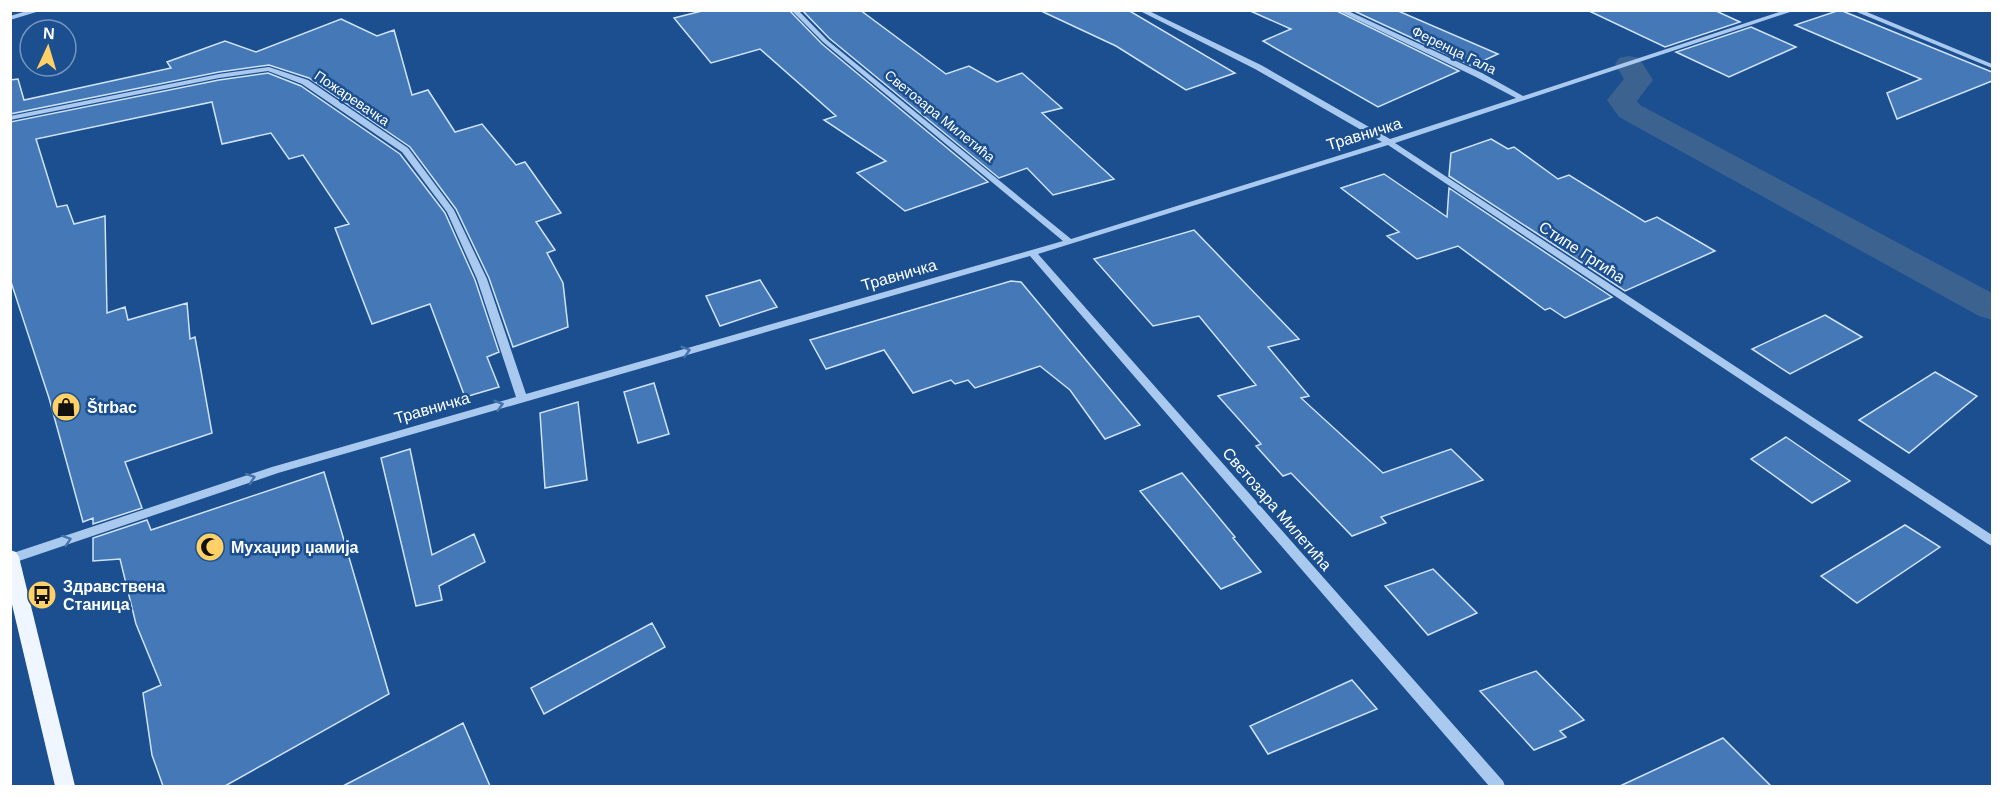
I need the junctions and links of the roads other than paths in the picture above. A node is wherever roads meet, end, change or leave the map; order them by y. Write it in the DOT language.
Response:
graph roads {
  1 [pos="40,10"];
  2 [pos="794,10"];
  3 [pos="1141,10"];
  4 [pos="1340,10"];
  5 [pos="1793,10"];
  6 [pos="1855,10"];
  7 [pos="10,18"];
  8 [pos="1992,66"];
  9 [pos="1524,99"];
  10 [pos="10,118"];
  11 [pos="1389,142"];
  12 [pos="1070,242"];
  13 [pos="1031,252"];
  14 [pos="522,398"];
  15 [pos="1992,542"];
  16 [pos="11,558"];
  17 [pos="65,786"];
  18 [pos="1498,786"];
  1 -- 7 [label="street"];
  2 -- 12 [label="street, Светозара Милетића"];
  3 -- 11 [label="street, Стипе Гргића"];
  4 -- 9 [label="street, Ференца Гала"];
  5 -- 9 [label="street, Травничка"];
  6 -- 8 [label="street"];
  9 -- 11 [label="street, Травничка"];
  10 -- 14 [label="street, Пожаревачка"];
  11 -- 12 [label="street, Травничка"];
  11 -- 15 [label="street, Стипе Гргића"];
  12 -- 13 [label="street, Травничка"];
  14 -- 13 [label="street, Травничка, one-way"];
  13 -- 18 [label="street, Светозара Милетића"];
  16 -- 14 [label="street, Травничка, one-way"];
  16 -- 17 [label="main road"];
}
